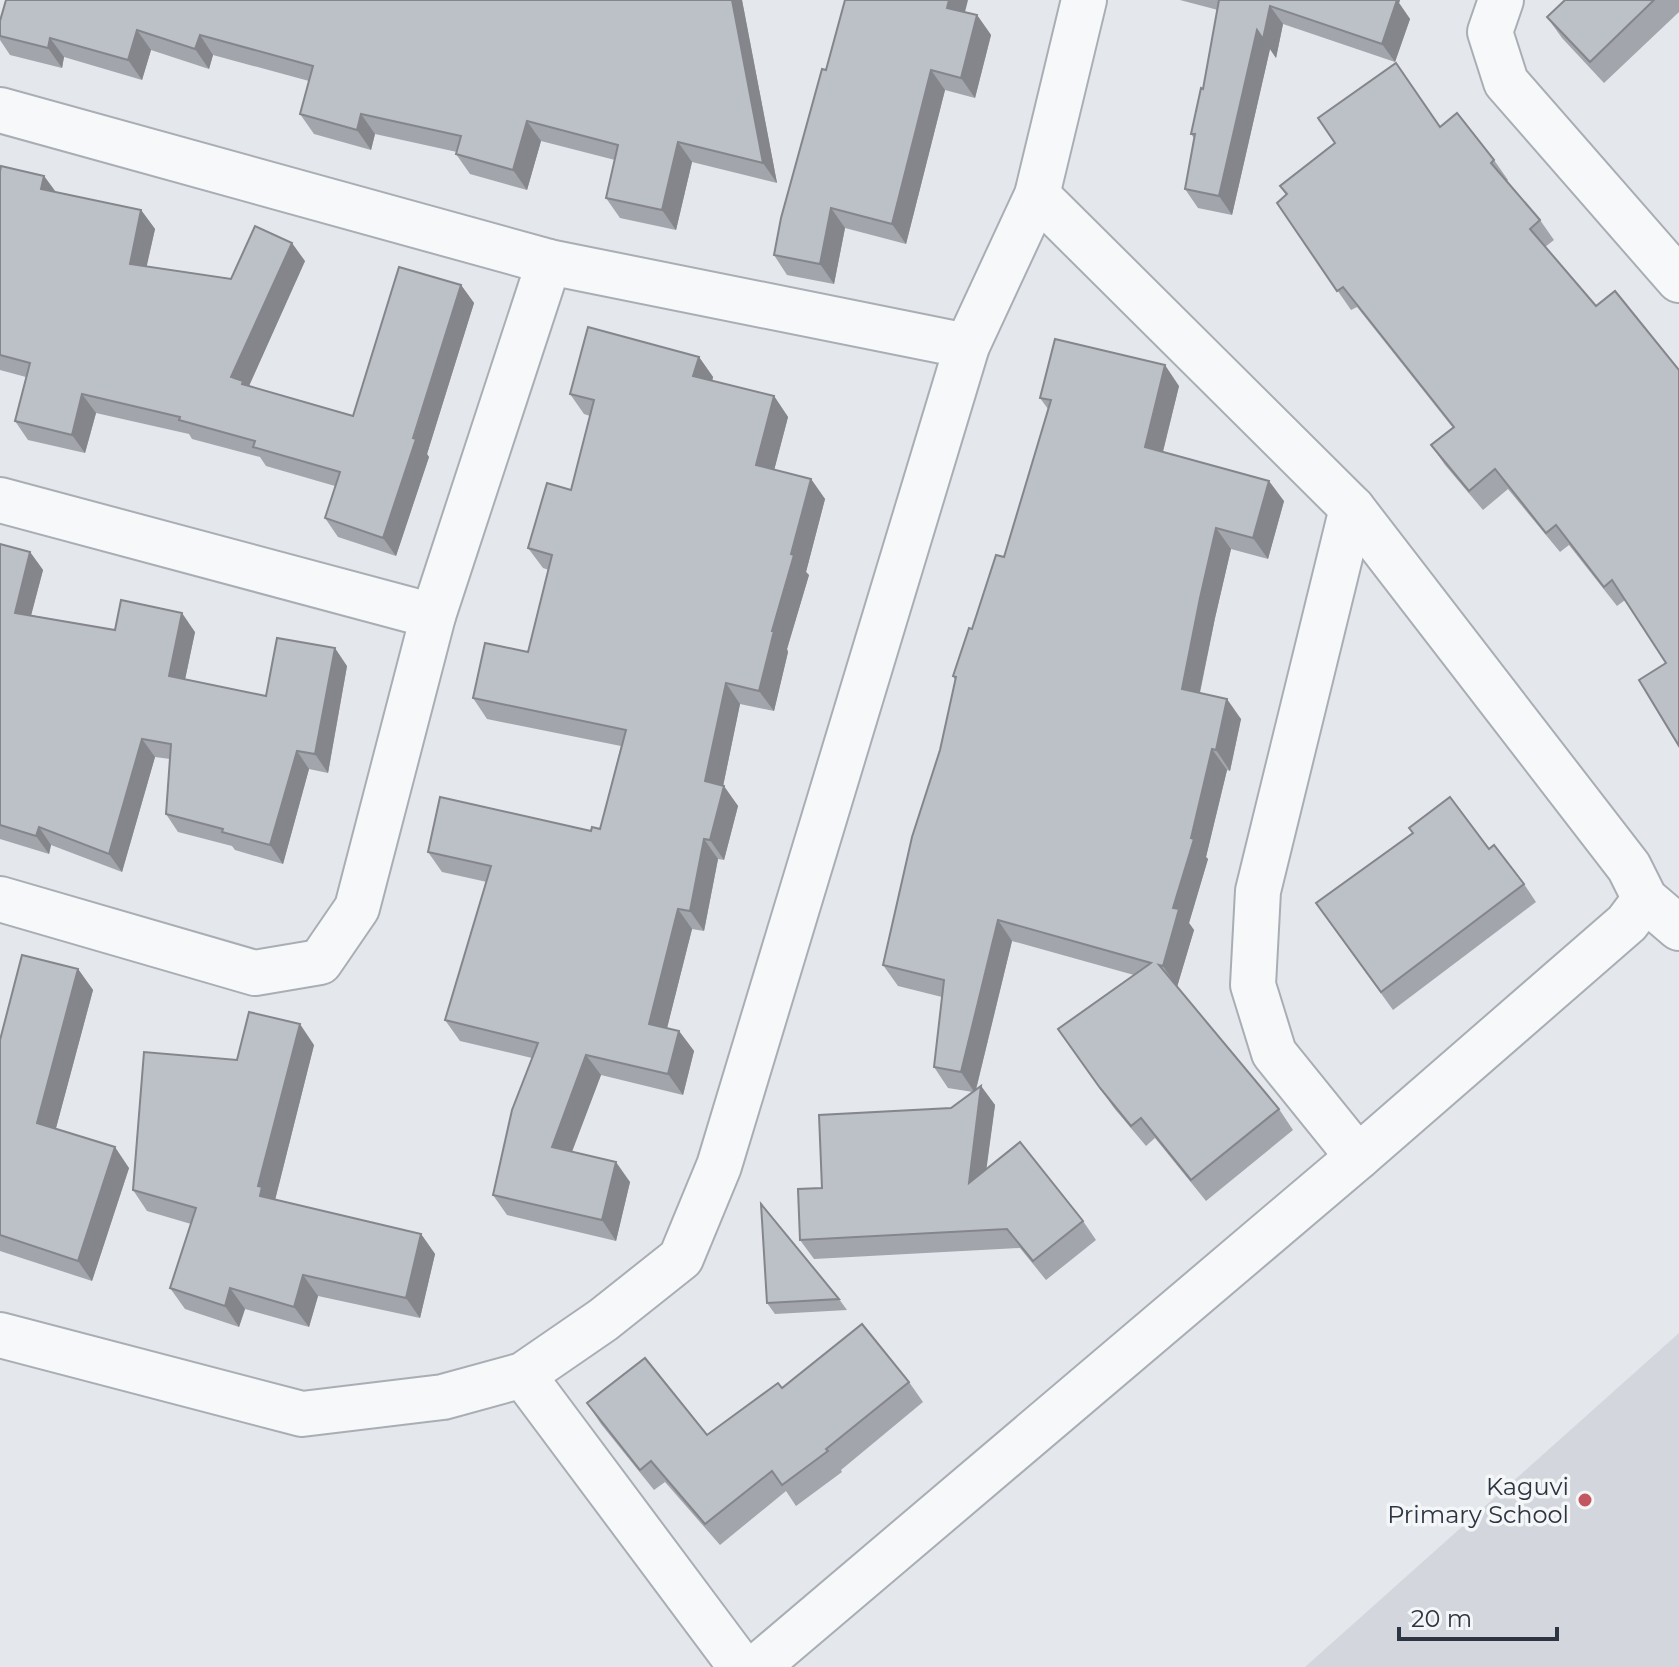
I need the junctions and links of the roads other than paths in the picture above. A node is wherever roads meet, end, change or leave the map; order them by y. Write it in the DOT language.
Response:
graph roads {
  1 [pos="1084,0"];
  2 [pos="1501,0"];
  3 [pos="0,110"];
  4 [pos="1037,195"];
  5 [pos="549,262"];
  6 [pos="1679,280"];
  7 [pos="967,346"];
  8 [pos="0,500"];
  9 [pos="1352,508"];
  10 [pos="433,616"];
  11 [pos="0,899"];
  12 [pos="1645,899"];
  13 [pos="1679,928"];
  14 [pos="1358,1157"];
  15 [pos="0,1335"];
  16 [pos="523,1375"];
  17 [pos="741,1667"];
  18 [pos="757,1667"];
  1 -- 4 [label="street"];
  2 -- 6 [label="street"];
  3 -- 5 [label="street"];
  4 -- 7 [label="street"];
  4 -- 9 [label="street"];
  5 -- 7 [label="street"];
  5 -- 10 [label="street"];
  7 -- 16 [label="street"];
  8 -- 10 [label="street"];
  9 -- 12 [label="street"];
  9 -- 14 [label="street"];
  10 -- 11 [label="street"];
  12 -- 13 [label="street"];
  12 -- 14 [label="street"];
  14 -- 18 [label="street"];
  15 -- 16 [label="street"];
  16 -- 17 [label="street"];
}
